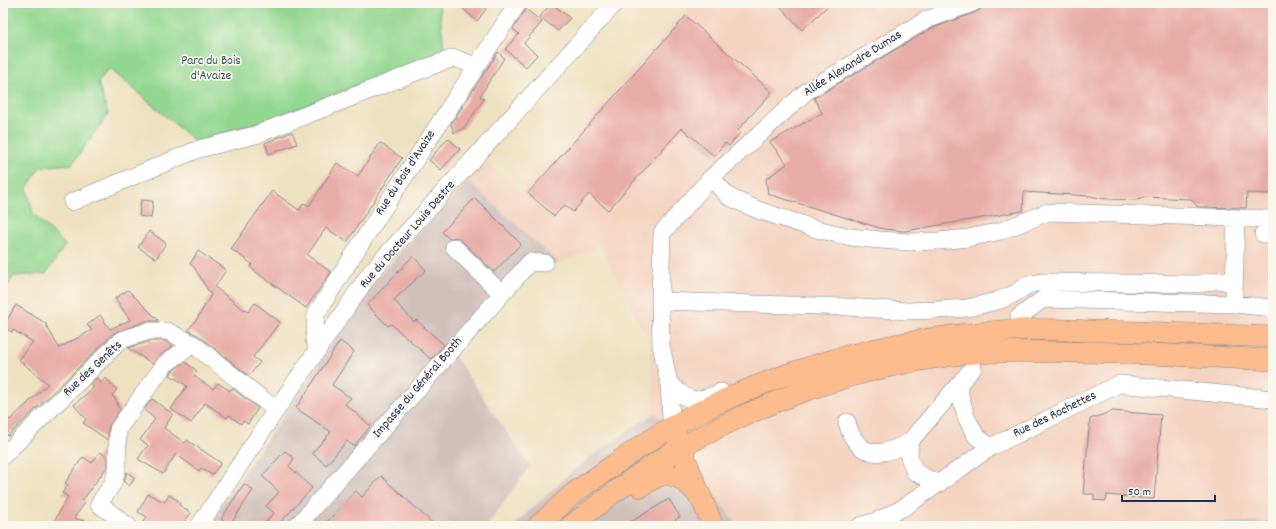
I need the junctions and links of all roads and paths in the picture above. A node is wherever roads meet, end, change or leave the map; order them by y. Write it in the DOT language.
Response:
graph roads {
  1 [pos="518,3"];
  2 [pos="615,3"];
  3 [pos="973,3"];
  4 [pos="476,66"];
  5 [pos="711,178"];
  6 [pos="72,202"];
  7 [pos="1236,219"];
  8 [pos="1273,219"];
  9 [pos="454,248"];
  10 [pos="545,263"];
  11 [pos="1234,286"];
  12 [pos="502,294"];
  13 [pos="660,301"];
  14 [pos="1234,304"];
  15 [pos="1267,308"];
  16 [pos="1019,317"];
  17 [pos="1273,338"];
  18 [pos="193,344"];
  19 [pos="318,350"];
  20 [pos="1273,360"];
  21 [pos="973,368"];
  22 [pos="787,375"];
  23 [pos="669,383"];
  24 [pos="958,386"];
  25 [pos="1273,399"];
  26 [pos="276,410"];
  27 [pos="847,422"];
  28 [pos="673,427"];
  29 [pos="910,441"];
  30 [pos="991,447"];
  31 [pos="680,448"];
  32 [pos="3,456"];
  33 [pos="915,472"];
  34 [pos="939,484"];
  35 [pos="703,501"];
  36 [pos="903,508"];
  37 [pos="128,526"];
  38 [pos="199,526"];
  39 [pos="297,526"];
  40 [pos="538,526"];
  41 [pos="559,526"];
  42 [pos="571,526"];
  43 [pos="584,526"];
  44 [pos="713,526"];
  45 [pos="724,526"];
  46 [pos="860,526"];
  1 -- 4 [label="street, Rue du Bois d'Avaize"];
  2 -- 19 [label="street, Rue du Docteur Louis Destre"];
  3 -- 5 [label="street, Allée Alexandre Dumas"];
  4 -- 6 [label="street"];
  4 -- 19 [label="street, Rue du Bois d'Avaize"];
  5 -- 7 [label="street"];
  5 -- 13 [label="street, Allée Alexandre Dumas"];
  7 -- 8 [label="street"];
  7 -- 11 [label="street"];
  9 -- 12 [label="street"];
  10 -- 12 [label="street, Impasse du Général Booth"];
  11 -- 13 [label="street"];
  11 -- 14 [label="street"];
  12 -- 39 [label="street, Impasse du Général Booth"];
  13 -- 23 [label="street, Allée Alexandre Dumas"];
  14 -- 15 [label="street"];
  14 -- 16 [label="street"];
  17 -- 22 [label="main road"];
  18 -- 26 [label="street, Rue des Genêts"];
  18 -- 32 [label="street, Rue des Genêts"];
  18 -- 37 [label="street"];
  19 -- 26 [label="street, Rue du Docteur Louis Destre"];
  20 -- 31 [label="main road"];
  21 -- 24 [label="street"];
  22 -- 23 [label="street"];
  22 -- 28 [label="main road"];
  22 -- 31 [label="main road"];
  23 -- 28 [label="street, Allée Alexandre Dumas"];
  24 -- 29 [label="street"];
  24 -- 30 [label="street"];
  25 -- 30 [label="street, Rue des Rochettes"];
  26 -- 38 [label="street, Rue du Docteur Louis Destre"];
  27 -- 29 [label="street"];
  28 -- 31 [label="main road"];
  28 -- 40 [label="main road"];
  28 -- 41 [label="main road"];
  29 -- 33 [label="street"];
  30 -- 34 [label="street, Rue des Rochettes"];
  31 -- 35 [label="main road"];
  31 -- 42 [label="main road"];
  33 -- 34 [label="street"];
  33 -- 36 [label="street"];
  34 -- 36 [label="street, Rue des Rochettes"];
  35 -- 43 [label="main road"];
  35 -- 44 [label="main road"];
  35 -- 45 [label="street"];
  36 -- 46 [label="street, Rue des Rochettes"];
}
